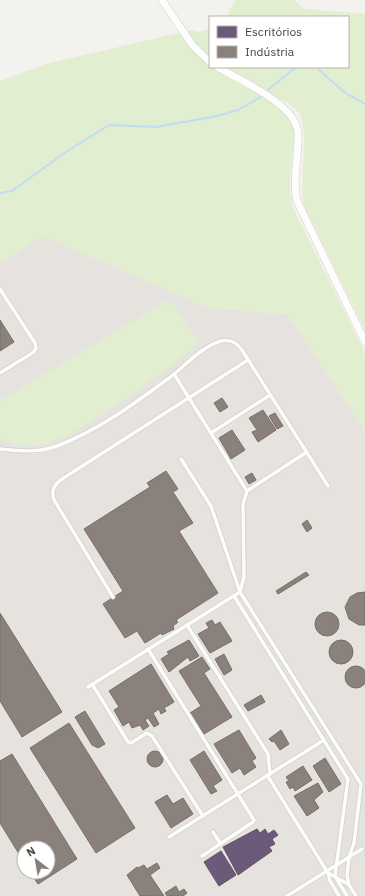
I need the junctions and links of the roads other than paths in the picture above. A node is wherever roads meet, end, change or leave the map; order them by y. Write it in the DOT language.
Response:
graph roads {
  1 [pos="162,0"];
  2 [pos="209,61"];
  3 [pos="219,68"];
  4 [pos="0,289"];
  5 [pos="365,342"];
  6 [pos="248,360"];
  7 [pos="0,374"];
  8 [pos="174,374"];
  9 [pos="270,394"];
  10 [pos="189,398"];
  11 [pos="211,433"];
  12 [pos="0,450"];
  13 [pos="307,452"];
  14 [pos="181,459"];
  15 [pos="328,486"];
  16 [pos="247,491"];
  17 [pos="240,592"];
  18 [pos="234,596"];
  19 [pos="113,597"];
  20 [pos="187,625"];
  21 [pos="148,649"];
  22 [pos="92,684"];
  23 [pos="88,687"];
  24 [pos="324,740"];
  25 [pos="268,774"];
  26 [pos="238,794"];
  27 [pos="203,816"];
  28 [pos="213,832"];
  29 [pos="169,837"];
  30 [pos="220,843"];
  31 [pos="362,849"];
  32 [pos="202,856"];
  33 [pos="349,857"];
  34 [pos="336,865"];
  35 [pos="328,872"];
  36 [pos="335,876"];
  37 [pos="349,885"];
  38 [pos="287,896"];
  39 [pos="339,896"];
  40 [pos="347,896"];
  41 [pos="356,896"];
  1 -- 2 [label="street"];
  3 -- 5 [label="street"];
  4 -- 7 [label="lane"];
  6 -- 8 [label="lane"];
  6 -- 9 [label="lane"];
  6 -- 10 [label="lane"];
  8 -- 10 [label="lane"];
  8 -- 12 [label="lane"];
  9 -- 11 [label="lane"];
  9 -- 13 [label="lane"];
  10 -- 11 [label="lane"];
  10 -- 19 [label="lane"];
  11 -- 16 [label="lane"];
  13 -- 15 [label="lane"];
  13 -- 16 [label="lane"];
  14 -- 17 [label="lane"];
  16 -- 17 [label="lane"];
  17 -- 18 [label="lane"];
  17 -- 33 [label="lane"];
  18 -- 20 [label="lane"];
  18 -- 24 [label="lane"];
  20 -- 21 [label="lane"];
  20 -- 25 [label="lane"];
  21 -- 22 [label="lane"];
  21 -- 26 [label="lane"];
  22 -- 23 [label="lane"];
  22 -- 27 [label="lane"];
  24 -- 25 [label="lane"];
  24 -- 34 [label="lane"];
  25 -- 26 [label="lane"];
  25 -- 35 [label="lane"];
  26 -- 27 [label="lane"];
  26 -- 30 [label="lane"];
  27 -- 29 [label="lane"];
  28 -- 30 [label="lane"];
  30 -- 32 [label="lane"];
  31 -- 33 [label="lane"];
  33 -- 34 [label="lane"];
  33 -- 37 [label="lane"];
  34 -- 35 [label="lane"];
  34 -- 36 [label="lane"];
  35 -- 36 [label="lane"];
  35 -- 38 [label="lane"];
  35 -- 39 [label="lane"];
  36 -- 37 [label="lane"];
  36 -- 40 [label="lane"];
  37 -- 41 [label="lane"];
}
